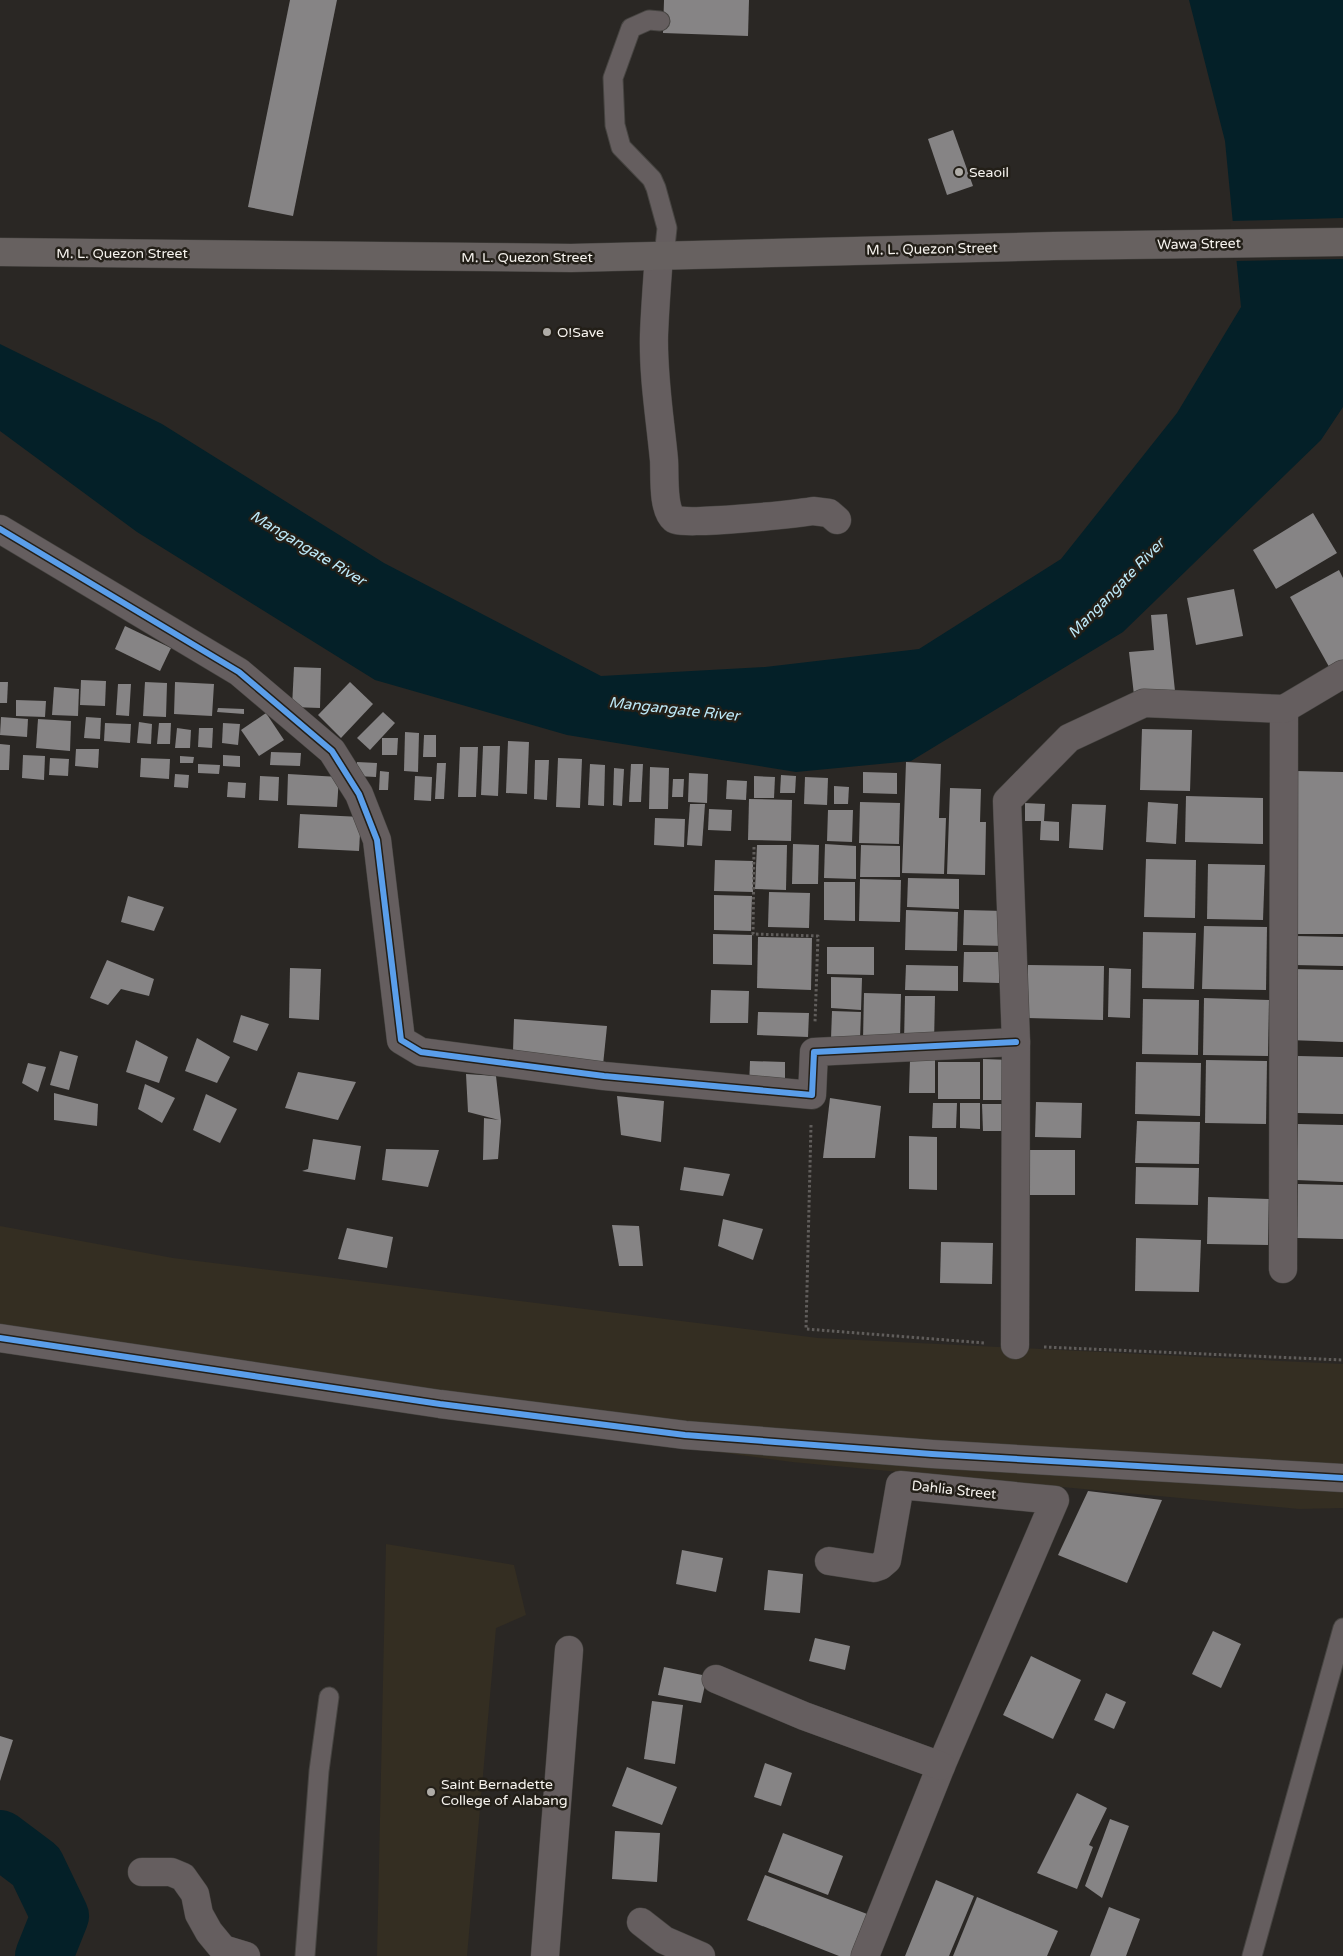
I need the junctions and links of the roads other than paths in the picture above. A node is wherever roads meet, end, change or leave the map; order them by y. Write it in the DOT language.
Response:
graph roads {
  1 [pos="660,21"];
  2 [pos="1343,242"];
  3 [pos="1054,246"];
  4 [pos="0,252"];
  5 [pos="661,256"];
  6 [pos="837,520"];
  7 [pos="0,529"];
  8 [pos="1343,674"];
  9 [pos="1284,709"];
  10 [pos="1016,1042"];
  11 [pos="1283,1269"];
  12 [pos="0,1338"];
  13 [pos="1015,1346"];
  14 [pos="1343,1478"];
  15 [pos="828,1561"];
  16 [pos="1343,1628"];
  17 [pos="569,1650"];
  18 [pos="716,1678"];
  19 [pos="330,1697"];
  20 [pos="941,1766"];
  21 [pos="142,1872"];
  22 [pos="641,1922"];
  23 [pos="246,1956"];
  24 [pos="305,1956"];
  25 [pos="545,1956"];
  26 [pos="701,1956"];
  27 [pos="865,1956"];
  28 [pos="1252,1956"];
  1 -- 5 [label="lane"];
  2 -- 3 [label="main road, Wawa Street"];
  3 -- 5 [label="main road, M. L. Quezon Street"];
  4 -- 5 [label="main road, M. L. Quezon Street"];
  5 -- 6 [label="street"];
  7 -- 10 [label="street"];
  8 -- 9 [label="street"];
  9 -- 10 [label="street"];
  9 -- 11 [label="street"];
  10 -- 13 [label="street"];
  12 -- 14 [label="street"];
  15 -- 20 [label="street, Dahlia Street"];
  16 -- 28 [label="lane"];
  17 -- 25 [label="street"];
  18 -- 20 [label="street"];
  19 -- 24 [label="lane"];
  20 -- 27 [label="street"];
  21 -- 23 [label="street"];
  22 -- 26 [label="street"];
}
